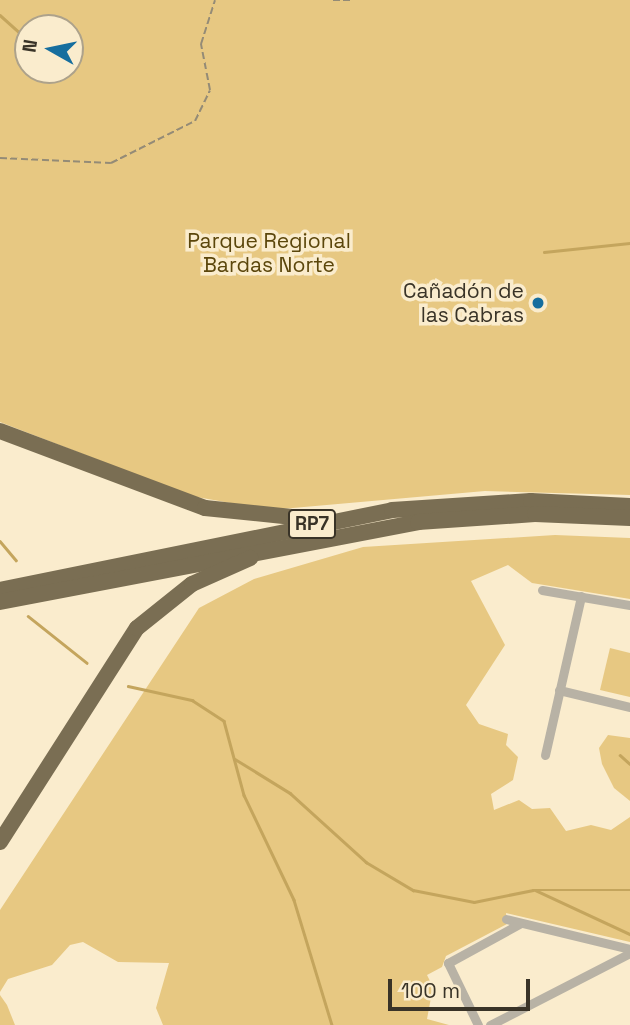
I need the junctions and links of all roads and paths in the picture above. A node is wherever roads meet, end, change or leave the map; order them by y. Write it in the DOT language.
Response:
graph roads {
  1 [pos="215,0"];
  2 [pos="333,0"];
  3 [pos="353,0"];
  4 [pos="0,159"];
  5 [pos="0,431"];
  6 [pos="630,506"];
  7 [pos="392,510"];
  8 [pos="630,518"];
  9 [pos="329,535"];
  10 [pos="0,590"];
  11 [pos="542,590"];
  12 [pos="581,596"];
  13 [pos="0,602"];
  14 [pos="630,605"];
  15 [pos="559,690"];
  16 [pos="630,707"];
  17 [pos="545,755"];
  18 [pos="0,842"];
  19 [pos="506,919"];
  20 [pos="521,923"];
  21 [pos="630,951"];
  22 [pos="478,1025"];
  23 [pos="490,1025"];
  1 -- 4 [label="path"];
  2 -- 3 [label="path"];
  5 -- 7 [label="highway"];
  6 -- 7 [label="highway, RP7"];
  7 -- 10 [label="highway, RP7"];
  8 -- 9 [label="highway, RP7"];
  9 -- 13 [label="highway, RP7"];
  9 -- 18 [label="highway"];
  11 -- 12 [label="street"];
  12 -- 14 [label="street"];
  12 -- 15 [label="street"];
  15 -- 16 [label="street"];
  15 -- 17 [label="street"];
  19 -- 20 [label="street"];
  20 -- 21 [label="street"];
  20 -- 22 [label="street"];
  21 -- 23 [label="street"];
}
